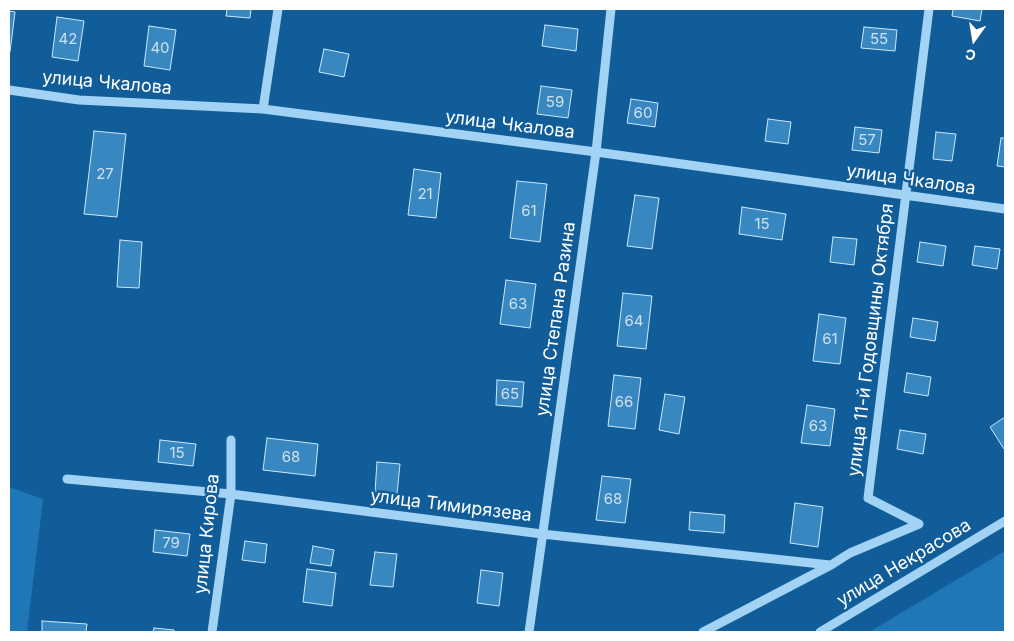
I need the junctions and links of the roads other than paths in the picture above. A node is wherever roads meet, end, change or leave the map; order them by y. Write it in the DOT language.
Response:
graph roads {
  1 [pos="278,9"];
  2 [pos="611,9"];
  3 [pos="929,9"];
  4 [pos="9,90"];
  5 [pos="263,109"];
  6 [pos="596,152"];
  7 [pos="906,195"];
  8 [pos="1005,209"];
  9 [pos="232,440"];
  10 [pos="68,479"];
  11 [pos="231,494"];
  12 [pos="1005,521"];
  13 [pos="542,534"];
  14 [pos="831,565"];
  15 [pos="212,632"];
  16 [pos="529,632"];
  17 [pos="703,632"];
  18 [pos="820,632"];
  1 -- 5 [label="street"];
  2 -- 6 [label="street, улица Степана Разина"];
  3 -- 7 [label="street, улица 11-й Годовщины Октября"];
  4 -- 5 [label="street, улица Чкалова"];
  5 -- 6 [label="street, улица Чкалова"];
  6 -- 7 [label="street, улица Чкалова"];
  6 -- 13 [label="street, улица Степана Разина"];
  7 -- 8 [label="street, улица Чкалова"];
  7 -- 14 [label="street, улица 11-й Годовщины Октября"];
  9 -- 11 [label="street, улица Кирова"];
  10 -- 11 [label="street, улица Тимирязева"];
  11 -- 13 [label="street, улица Тимирязева"];
  11 -- 15 [label="street, улица Кирова"];
  12 -- 18 [label="street, улица Некрасова"];
  13 -- 14 [label="street, улица Тимирязева"];
  13 -- 16 [label="street, улица Степана Разина"];
  14 -- 17 [label="street, улица 11-й Годовщины Октября"];
}
